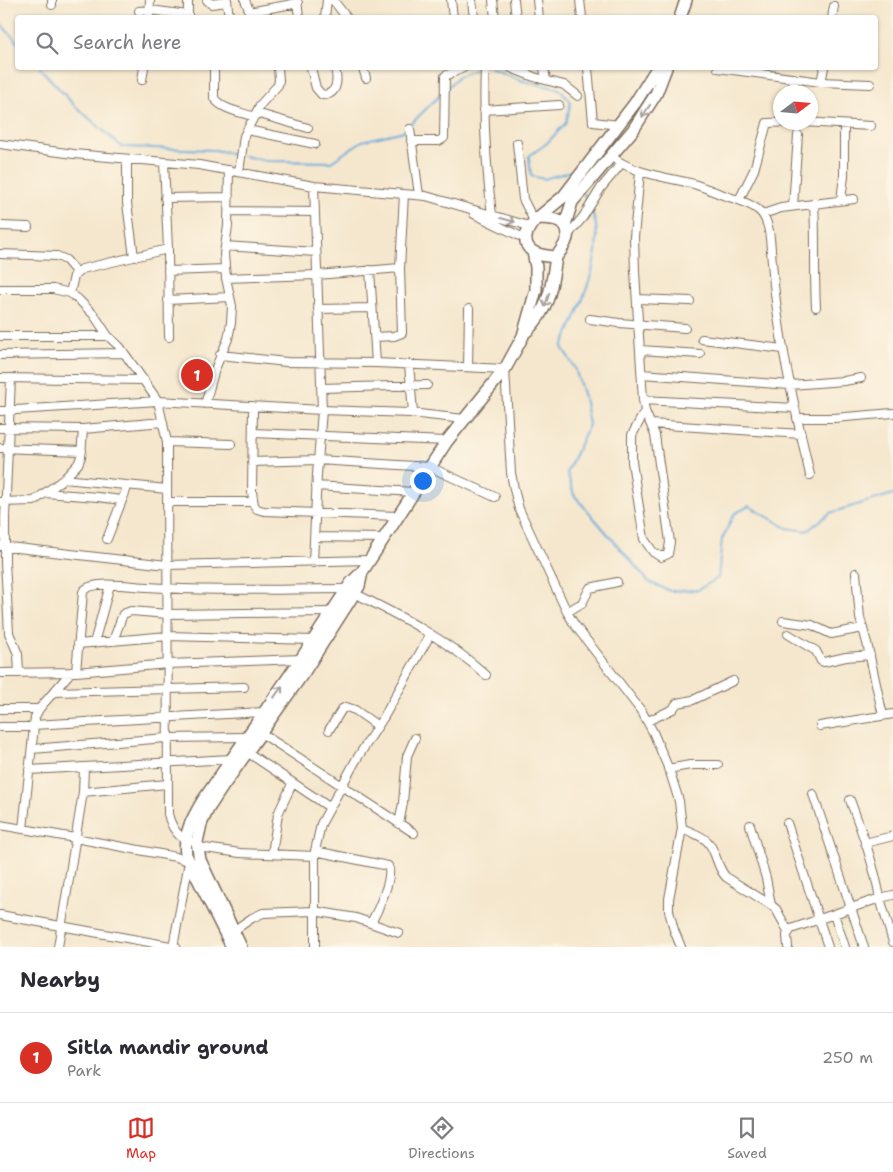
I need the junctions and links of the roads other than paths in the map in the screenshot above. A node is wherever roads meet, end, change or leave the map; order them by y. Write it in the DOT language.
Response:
graph roads {
  1 [pos="150,0"];
  2 [pos="188,0"];
  3 [pos="207,0"];
  4 [pos="245,0"];
  5 [pos="327,0"];
  6 [pos="333,0"];
  7 [pos="451,0"];
  8 [pos="472,0"];
  9 [pos="493,0"];
  10 [pos="514,0"];
  11 [pos="536,0"];
  12 [pos="580,0"];
  13 [pos="686,0"];
  14 [pos="227,1"];
  15 [pos="297,1"];
  16 [pos="834,6"];
  17 [pos="139,11"];
  18 [pos="149,14"];
  19 [pos="250,14"];
  20 [pos="168,15"];
  21 [pos="188,15"];
  22 [pos="229,15"];
  23 [pos="299,15"];
  24 [pos="325,15"];
  25 [pos="344,15"];
  26 [pos="453,15"];
  27 [pos="474,15"];
  28 [pos="495,15"];
  29 [pos="516,15"];
  30 [pos="538,15"];
  31 [pos="582,15"];
  32 [pos="681,15"];
  33 [pos="832,15"];
  34 [pos="144,70"];
  35 [pos="214,70"];
  36 [pos="278,70"];
  37 [pos="312,70"];
  38 [pos="335,70"];
  39 [pos="364,70"];
  40 [pos="456,70"];
  41 [pos="484,70"];
  42 [pos="521,70"];
  43 [pos="544,70"];
  44 [pos="588,70"];
  45 [pos="655,70"];
  46 [pos="665,70"];
  47 [pos="732,70"];
  48 [pos="789,70"];
  49 [pos="824,70"];
  50 [pos="366,78"];
  51 [pos="790,78"];
  52 [pos="142,80"];
  53 [pos="546,80"];
  54 [pos="821,82"];
  55 [pos="870,84"];
  56 [pos="792,85"];
  57 [pos="578,96"];
  58 [pos="559,105"];
  59 [pos="484,110"];
  60 [pos="255,115"];
  61 [pos="773,123"];
  62 [pos="818,123"];
  63 [pos="619,125"];
  64 [pos="844,125"];
  65 [pos="871,126"];
  66 [pos="308,128"];
  67 [pos="410,129"];
  68 [pos="246,133"];
  69 [pos="798,135"];
  70 [pos="412,141"];
  71 [pos="517,143"];
  72 [pos="0,144"];
  73 [pos="315,144"];
  74 [pos="127,159"];
  75 [pos="616,160"];
  76 [pos="164,162"];
  77 [pos="229,170"];
  78 [pos="239,172"];
  79 [pos="640,172"];
  80 [pos="314,186"];
  81 [pos="404,194"];
  82 [pos="419,195"];
  83 [pos="229,197"];
  84 [pos="165,198"];
  85 [pos="567,199"];
  86 [pos="854,199"];
  87 [pos="739,200"];
  88 [pos="841,200"];
  89 [pos="814,203"];
  90 [pos="454,204"];
  91 [pos="793,206"];
  92 [pos="229,211"];
  93 [pos="315,212"];
  94 [pos="763,214"];
  95 [pos="492,215"];
  96 [pos="532,223"];
  97 [pos="0,226"];
  98 [pos="28,227"];
  99 [pos="567,230"];
  100 [pos="526,239"];
  101 [pos="225,246"];
  102 [pos="168,250"];
  103 [pos="316,252"];
  104 [pos="533,252"];
  105 [pos="0,254"];
  106 [pos="134,257"];
  107 [pos="556,257"];
  108 [pos="400,268"];
  109 [pos="225,269"];
  110 [pos="370,270"];
  111 [pos="168,271"];
  112 [pos="77,273"];
  113 [pos="317,275"];
  114 [pos="226,278"];
  115 [pos="0,288"];
  116 [pos="70,294"];
  117 [pos="230,297"];
  118 [pos="636,299"];
  119 [pos="168,300"];
  120 [pos="690,301"];
  121 [pos="816,307"];
  122 [pos="372,308"];
  123 [pos="469,308"];
  124 [pos="318,309"];
  125 [pos="590,318"];
  126 [pos="638,324"];
  127 [pos="685,328"];
  128 [pos="0,336"];
  129 [pos="108,336"];
  130 [pos="374,336"];
  131 [pos="523,336"];
  132 [pos="169,337"];
  133 [pos="702,340"];
  134 [pos="783,349"];
  135 [pos="640,350"];
  136 [pos="124,353"];
  137 [pos="700,354"];
  138 [pos="0,355"];
  139 [pos="220,355"];
  140 [pos="320,362"];
  141 [pos="376,362"];
  142 [pos="409,364"];
  143 [pos="468,367"];
  144 [pos="505,369"];
  145 [pos="642,374"];
  146 [pos="0,378"];
  147 [pos="11,378"];
  148 [pos="861,378"];
  149 [pos="144,380"];
  150 [pos="427,385"];
  151 [pos="790,385"];
  152 [pos="411,386"];
  153 [pos="321,388"];
  154 [pos="643,400"];
  155 [pos="158,401"];
  156 [pos="205,404"];
  157 [pos="253,406"];
  158 [pos="795,408"];
  159 [pos="322,410"];
  160 [pos="0,411"];
  161 [pos="10,411"];
  162 [pos="645,411"];
  163 [pos="893,412"];
  164 [pos="413,413"];
  165 [pos="797,418"];
  166 [pos="464,419"];
  167 [pos="163,422"];
  168 [pos="651,424"];
  169 [pos="0,428"];
  170 [pos="9,428"];
  171 [pos="83,429"];
  172 [pos="253,433"];
  173 [pos="801,434"];
  174 [pos="320,436"];
  175 [pos="447,441"];
  176 [pos="167,442"];
  177 [pos="231,444"];
  178 [pos="4,448"];
  179 [pos="82,451"];
  180 [pos="318,460"];
  181 [pos="252,462"];
  182 [pos="430,467"];
  183 [pos="4,473"];
  184 [pos="810,475"];
  185 [pos="64,479"];
  186 [pos="128,485"];
  187 [pos="316,486"];
  188 [pos="167,488"];
  189 [pos="414,492"];
  190 [pos="45,493"];
  191 [pos="494,497"];
  192 [pos="122,500"];
  193 [pos="3,502"];
  194 [pos="167,502"];
  195 [pos="254,502"];
  196 [pos="315,513"];
  197 [pos="398,516"];
  198 [pos="2,523"];
  199 [pos="314,537"];
  200 [pos="384,538"];
  201 [pos="107,539"];
  202 [pos="3,546"];
  203 [pos="369,560"];
  204 [pos="313,562"];
  205 [pos="167,565"];
  206 [pos="3,572"];
  207 [pos="856,573"];
  208 [pos="617,582"];
  209 [pos="110,585"];
  210 [pos="168,589"];
  211 [pos="350,591"];
  212 [pos="332,612"];
  213 [pos="566,612"];
  214 [pos="168,614"];
  215 [pos="783,621"];
  216 [pos="0,625"];
  217 [pos="9,625"];
  218 [pos="863,628"];
  219 [pos="430,634"];
  220 [pos="788,634"];
  221 [pos="168,636"];
  222 [pos="314,640"];
  223 [pos="113,641"];
  224 [pos="94,643"];
  225 [pos="78,644"];
  226 [pos="870,655"];
  227 [pos="302,659"];
  228 [pos="168,664"];
  229 [pos="74,672"];
  230 [pos="0,673"];
  231 [pos="19,673"];
  232 [pos="486,675"];
  233 [pos="733,681"];
  234 [pos="244,687"];
  235 [pos="168,690"];
  236 [pos="54,692"];
  237 [pos="0,709"];
  238 [pos="39,709"];
  239 [pos="264,712"];
  240 [pos="893,714"];
  241 [pos="883,716"];
  242 [pos="167,718"];
  243 [pos="648,721"];
  244 [pos="33,726"];
  245 [pos="378,726"];
  246 [pos="820,726"];
  247 [pos="0,727"];
  248 [pos="328,730"];
  249 [pos="261,733"];
  250 [pos="246,737"];
  251 [pos="166,738"];
  252 [pos="415,738"];
  253 [pos="32,749"];
  254 [pos="247,752"];
  255 [pos="231,759"];
  256 [pos="167,762"];
  257 [pos="718,765"];
  258 [pos="84,768"];
  259 [pos="668,769"];
  260 [pos="30,770"];
  261 [pos="167,784"];
  262 [pos="292,784"];
  263 [pos="341,786"];
  264 [pos="83,792"];
  265 [pos="813,794"];
  266 [pos="850,800"];
  267 [pos="329,807"];
  268 [pos="787,822"];
  269 [pos="399,824"];
  270 [pos="0,825"];
  271 [pos="750,825"];
  272 [pos="682,828"];
  273 [pos="23,829"];
  274 [pos="414,833"];
  275 [pos="893,836"];
  276 [pos="76,838"];
  277 [pos="186,840"];
  278 [pos="866,842"];
  279 [pos="197,844"];
  280 [pos="315,853"];
  281 [pos="272,854"];
  282 [pos="195,861"];
  283 [pos="893,894"];
  284 [pos="880,898"];
  285 [pos="771,905"];
  286 [pos="851,908"];
  287 [pos="314,911"];
  288 [pos="834,914"];
  289 [pos="0,915"];
  290 [pos="818,919"];
  291 [pos="371,923"];
  292 [pos="62,925"];
  293 [pos="233,930"];
  294 [pos="788,931"];
  295 [pos="398,932"];
  296 [pos="893,942"];
  297 [pos="58,947"];
  298 [pos="174,947"];
  299 [pos="232,947"];
  300 [pos="241,947"];
  301 [pos="315,947"];
  302 [pos="681,947"];
  303 [pos="788,947"];
  304 [pos="828,947"];
  305 [pos="845,947"];
  306 [pos="864,947"];
  1 -- 18 [label="street"];
  2 -- 21 [label="street"];
  3 -- 14 [label="street"];
  4 -- 19 [label="street"];
  5 -- 24 [label="street"];
  6 -- 25 [label="street"];
  7 -- 26 [label="street"];
  8 -- 27 [label="street"];
  9 -- 28 [label="street"];
  10 -- 29 [label="street"];
  11 -- 30 [label="street"];
  12 -- 31 [label="street"];
  13 -- 32 [label="street"];
  14 -- 22 [label="street"];
  15 -- 19 [label="street"];
  15 -- 23 [label="street"];
  16 -- 33 [label="street"];
  17 -- 18 [label="street"];
  18 -- 20 [label="street"];
  34 -- 52 [label="street"];
  35 -- 60 [label="street"];
  36 -- 60 [label="street"];
  37 -- 38 [label="street"];
  39 -- 50 [label="street"];
  40 -- 70 [label="street"];
  41 -- 59 [label="street"];
  42 -- 53 [label="street"];
  43 -- 53 [label="street"];
  44 -- 63 [label="street"];
  45 -- 63 [label="street"];
  46 -- 75 [label="street, one-way"];
  47 -- 51 [label="street"];
  48 -- 51 [label="street"];
  49 -- 54 [label="street"];
  51 -- 54 [label="street"];
  51 -- 56 [label="street"];
  53 -- 57 [label="street"];
  54 -- 55 [label="street"];
  58 -- 59 [label="street"];
  59 -- 95 [label="street"];
  60 -- 66 [label="street"];
  60 -- 68 [label="street"];
  61 -- 87 [label="street"];
  62 -- 64 [label="street"];
  63 -- 85 [label="street"];
  64 -- 65 [label="street"];
  64 -- 88 [label="street"];
  67 -- 70 [label="street"];
  68 -- 73 [label="street"];
  68 -- 78 [label="street"];
  69 -- 91 [label="street"];
  70 -- 82 [label="street"];
  71 -- 96 [label="street"];
  72 -- 74 [label="street"];
  74 -- 76 [label="street"];
  74 -- 106 [label="street"];
  75 -- 79 [label="street"];
  75 -- 85 [label="street"];
  75 -- 99 [label="street"];
  76 -- 77 [label="street"];
  76 -- 84 [label="street"];
  77 -- 78 [label="street"];
  77 -- 83 [label="street"];
  78 -- 80 [label="street"];
  79 -- 87 [label="street"];
  79 -- 118 [label="street"];
  80 -- 81 [label="street"];
  80 -- 93 [label="street"];
  81 -- 82 [label="street"];
  81 -- 108 [label="street"];
  82 -- 90 [label="street"];
  83 -- 84 [label="street"];
  83 -- 92 [label="street"];
  84 -- 102 [label="street"];
  85 -- 96 [label="street"];
  85 -- 99 [label="street"];
  86 -- 88 [label="street"];
  87 -- 94 [label="street"];
  88 -- 89 [label="street"];
  89 -- 91 [label="street"];
  89 -- 121 [label="street"];
  90 -- 95 [label="street"];
  90 -- 100 [label="street"];
  91 -- 94 [label="street"];
  92 -- 93 [label="street"];
  92 -- 101 [label="street"];
  93 -- 103 [label="street"];
  94 -- 134 [label="street"];
  95 -- 96 [label="street, one-way"];
  96 -- 99 [label="street"];
  96 -- 100 [label="street"];
  97 -- 98 [label="street"];
  99 -- 107 [label="street"];
  100 -- 104 [label="street"];
  101 -- 103 [label="street"];
  101 -- 109 [label="street"];
  102 -- 106 [label="street"];
  102 -- 111 [label="street"];
  103 -- 113 [label="street"];
  104 -- 107 [label="street"];
  104 -- 131 [label="street"];
  105 -- 112 [label="street"];
  106 -- 112 [label="street"];
  107 -- 131 [label="street, one-way"];
  108 -- 110 [label="street"];
  108 -- 130 [label="street"];
  109 -- 111 [label="street"];
  109 -- 114 [label="street"];
  110 -- 113 [label="street"];
  110 -- 122 [label="street"];
  111 -- 119 [label="street"];
  112 -- 116 [label="street"];
  113 -- 114 [label="street"];
  113 -- 124 [label="street"];
  114 -- 117 [label="street"];
  115 -- 116 [label="street"];
  116 -- 129 [label="street"];
  117 -- 119 [label="street"];
  117 -- 139 [label="street"];
  118 -- 120 [label="street"];
  118 -- 126 [label="street"];
  119 -- 132 [label="street"];
  122 -- 124 [label="street"];
  122 -- 130 [label="street"];
  123 -- 143 [label="street"];
  124 -- 140 [label="street"];
  125 -- 126 [label="street"];
  126 -- 127 [label="street"];
  126 -- 135 [label="street"];
  128 -- 129 [label="street"];
  129 -- 136 [label="street"];
  130 -- 141 [label="street"];
  131 -- 144 [label="street"];
  133 -- 134 [label="street"];
  134 -- 151 [label="street"];
  135 -- 137 [label="street"];
  135 -- 145 [label="street"];
  136 -- 138 [label="street"];
  136 -- 149 [label="street"];
  139 -- 140 [label="street"];
  139 -- 156 [label="street"];
  140 -- 141 [label="street"];
  140 -- 153 [label="street"];
  141 -- 142 [label="street"];
  142 -- 143 [label="street"];
  142 -- 152 [label="street"];
  143 -- 144 [label="street"];
  144 -- 166 [label="street"];
  144 -- 213 [label="street"];
  145 -- 151 [label="street"];
  145 -- 154 [label="street"];
  146 -- 147 [label="street"];
  147 -- 149 [label="street"];
  147 -- 161 [label="street"];
  148 -- 151 [label="street"];
  149 -- 155 [label="street"];
  150 -- 152 [label="street"];
  151 -- 158 [label="street"];
  152 -- 153 [label="street"];
  152 -- 164 [label="street"];
  153 -- 159 [label="street"];
  154 -- 158 [label="street"];
  154 -- 162 [label="street"];
  155 -- 156 [label="street"];
  155 -- 161 [label="street"];
  155 -- 167 [label="street"];
  156 -- 157 [label="street"];
  157 -- 159 [label="street"];
  157 -- 172 [label="street"];
  158 -- 165 [label="street"];
  159 -- 164 [label="street"];
  159 -- 174 [label="street"];
  160 -- 161 [label="street"];
  161 -- 170 [label="street"];
  162 -- 168 [label="street"];
  162 -- 168 [label="street"];
  163 -- 165 [label="street"];
  164 -- 166 [label="street"];
  165 -- 173 [label="street"];
  166 -- 175 [label="street"];
  167 -- 171 [label="street"];
  167 -- 176 [label="street"];
  168 -- 173 [label="street"];
  169 -- 170 [label="street"];
  170 -- 171 [label="street"];
  170 -- 178 [label="street"];
  171 -- 179 [label="street"];
  172 -- 174 [label="street"];
  172 -- 181 [label="street"];
  173 -- 184 [label="street"];
  174 -- 175 [label="street"];
  174 -- 180 [label="street"];
  175 -- 182 [label="street"];
  176 -- 177 [label="street"];
  176 -- 188 [label="street"];
  178 -- 179 [label="street"];
  178 -- 183 [label="street"];
  179 -- 185 [label="street"];
  180 -- 181 [label="street"];
  180 -- 182 [label="street"];
  180 -- 187 [label="street"];
  181 -- 195 [label="street"];
  182 -- 189 [label="street"];
  182 -- 191 [label="street"];
  183 -- 193 [label="street"];
  185 -- 186 [label="street"];
  185 -- 190 [label="street"];
  186 -- 188 [label="street"];
  186 -- 192 [label="street"];
  187 -- 189 [label="street"];
  187 -- 196 [label="street"];
  188 -- 194 [label="street"];
  189 -- 197 [label="street"];
  190 -- 192 [label="street"];
  190 -- 193 [label="street"];
  192 -- 201 [label="street"];
  193 -- 198 [label="street"];
  194 -- 195 [label="street"];
  194 -- 205 [label="street"];
  195 -- 196 [label="street"];
  196 -- 197 [label="street"];
  196 -- 199 [label="street"];
  197 -- 200 [label="street"];
  198 -- 202 [label="street"];
  199 -- 200 [label="street"];
  199 -- 204 [label="street"];
  200 -- 203 [label="street"];
  202 -- 205 [label="street"];
  202 -- 206 [label="street"];
  203 -- 204 [label="street"];
  203 -- 211 [label="street"];
  204 -- 205 [label="street"];
  205 -- 210 [label="street"];
  206 -- 217 [label="street"];
  207 -- 218 [label="street"];
  208 -- 213 [label="street"];
  209 -- 210 [label="street"];
  209 -- 224 [label="street"];
  209 -- 225 [label="street"];
  210 -- 211 [label="street"];
  210 -- 214 [label="street"];
  211 -- 212 [label="street"];
  211 -- 219 [label="street"];
  211 -- 249 [label="street"];
  212 -- 214 [label="street"];
  212 -- 222 [label="street"];
  213 -- 243 [label="street"];
  214 -- 221 [label="street"];
  214 -- 223 [label="street"];
  215 -- 218 [label="street"];
  216 -- 217 [label="street"];
  217 -- 231 [label="street"];
  218 -- 226 [label="street"];
  219 -- 232 [label="street"];
  219 -- 245 [label="street"];
  220 -- 226 [label="street"];
  221 -- 222 [label="street"];
  221 -- 223 [label="street"];
  221 -- 228 [label="street"];
  222 -- 227 [label="street"];
  223 -- 224 [label="street"];
  224 -- 225 [label="street"];
  225 -- 229 [label="street"];
  226 -- 241 [label="street"];
  227 -- 228 [label="street"];
  239 -- 227 [label="street, one-way"];
  228 -- 229 [label="street"];
  228 -- 235 [label="street"];
  229 -- 231 [label="street"];
  229 -- 236 [label="street"];
  230 -- 231 [label="street"];
  233 -- 243 [label="street"];
  234 -- 235 [label="street"];
  235 -- 236 [label="street"];
  235 -- 242 [label="street"];
  236 -- 238 [label="street"];
  237 -- 238 [label="street"];
  238 -- 244 [label="street"];
  239 -- 242 [label="street"];
  239 -- 250 [label="street"];
  240 -- 241 [label="street"];
  241 -- 246 [label="street"];
  242 -- 244 [label="street"];
  242 -- 251 [label="street"];
  243 -- 259 [label="street"];
  244 -- 247 [label="street"];
  244 -- 253 [label="street"];
  245 -- 248 [label="street"];
  245 -- 263 [label="street"];
  249 -- 254 [label="street"];
  249 -- 263 [label="street"];
  250 -- 251 [label="street"];
  250 -- 255 [label="street"];
  251 -- 253 [label="street"];
  251 -- 256 [label="street"];
  252 -- 269 [label="street"];
  253 -- 260 [label="street"];
  254 -- 262 [label="street"];
  254 -- 279 [label="street"];
  255 -- 256 [label="street"];
  255 -- 277 [label="street"];
  256 -- 258 [label="street"];
  256 -- 261 [label="street"];
  257 -- 259 [label="street"];
  258 -- 260 [label="street"];
  258 -- 264 [label="street"];
  259 -- 272 [label="street"];
  260 -- 273 [label="street"];
  261 -- 264 [label="street"];
  261 -- 277 [label="street"];
  262 -- 267 [label="street"];
  262 -- 281 [label="street"];
  263 -- 267 [label="street"];
  263 -- 269 [label="street"];
  264 -- 276 [label="street"];
  265 -- 286 [label="street"];
  266 -- 278 [label="street"];
  267 -- 280 [label="street"];
  268 -- 290 [label="street"];
  269 -- 274 [label="street"];
  270 -- 273 [label="street"];
  271 -- 285 [label="street"];
  272 -- 285 [label="street"];
  272 -- 302 [label="street"];
  273 -- 276 [label="street"];
  275 -- 278 [label="street"];
  276 -- 282 [label="street"];
  276 -- 292 [label="street"];
  277 -- 279 [label="street"];
  277 -- 282 [label="street"];
  278 -- 284 [label="street"];
  279 -- 281 [label="street"];
  279 -- 282 [label="street"];
  280 -- 281 [label="street"];
  280 -- 287 [label="street"];
  280 -- 291 [label="street"];
  282 -- 293 [label="street"];
  282 -- 298 [label="street"];
  282 -- 299 [label="street"];
  283 -- 284 [label="street"];
  284 -- 286 [label="street"];
  284 -- 296 [label="street"];
  285 -- 294 [label="street"];
  286 -- 288 [label="street"];
  286 -- 306 [label="street"];
  287 -- 291 [label="street"];
  287 -- 293 [label="street"];
  287 -- 301 [label="street"];
  288 -- 290 [label="street"];
  288 -- 305 [label="street"];
  289 -- 292 [label="street"];
  290 -- 294 [label="street"];
  290 -- 304 [label="street"];
  291 -- 295 [label="street"];
  292 -- 297 [label="street"];
  292 -- 298 [label="street"];
  293 -- 300 [label="street"];
  294 -- 303 [label="street"];
}
